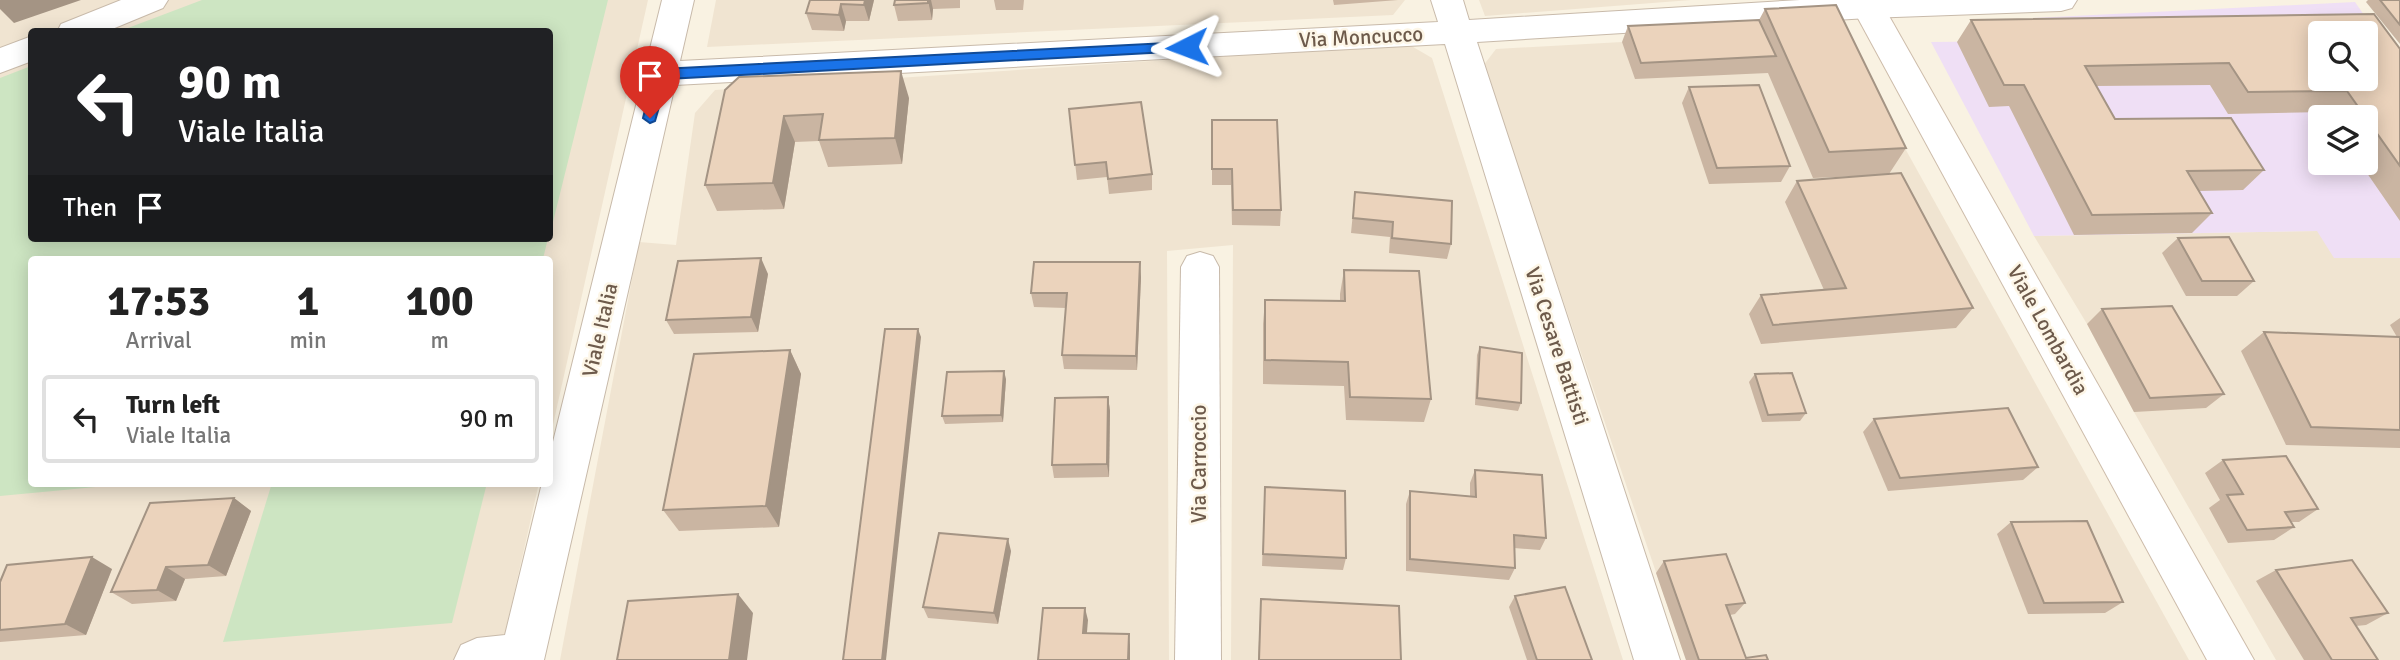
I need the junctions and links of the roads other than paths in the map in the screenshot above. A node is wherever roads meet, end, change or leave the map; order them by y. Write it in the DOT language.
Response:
graph roads {
  1 [pos="152,0"];
  2 [pos="678,0"];
  3 [pos="2061,0"];
  4 [pos="1866,4"];
  5 [pos="1453,16"];
  6 [pos="83,28"];
  7 [pos="28,50"];
  8 [pos="0,61"];
  9 [pos="661,74"];
  10 [pos="1200,267"];
  11 [pos="521,658"];
  12 [pos="477,660"];
  13 [pos="1198,660"];
  14 [pos="1657,660"];
  15 [pos="2231,660"];
  1 -- 6 [label="street"];
  2 -- 9 [label="street, Viale Italia"];
  3 -- 4 [label="street, Via Moncucco"];
  4 -- 5 [label="street, Via Moncucco"];
  4 -- 15 [label="street, Viale Lombardia"];
  5 -- 9 [label="street, Via Moncucco"];
  5 -- 14 [label="street, Via Cesare Battisti"];
  7 -- 8 [label="street"];
  9 -- 11 [label="street, Viale Italia"];
  10 -- 13 [label="street, Via Carroccio"];
  11 -- 12 [label="street"];
}
